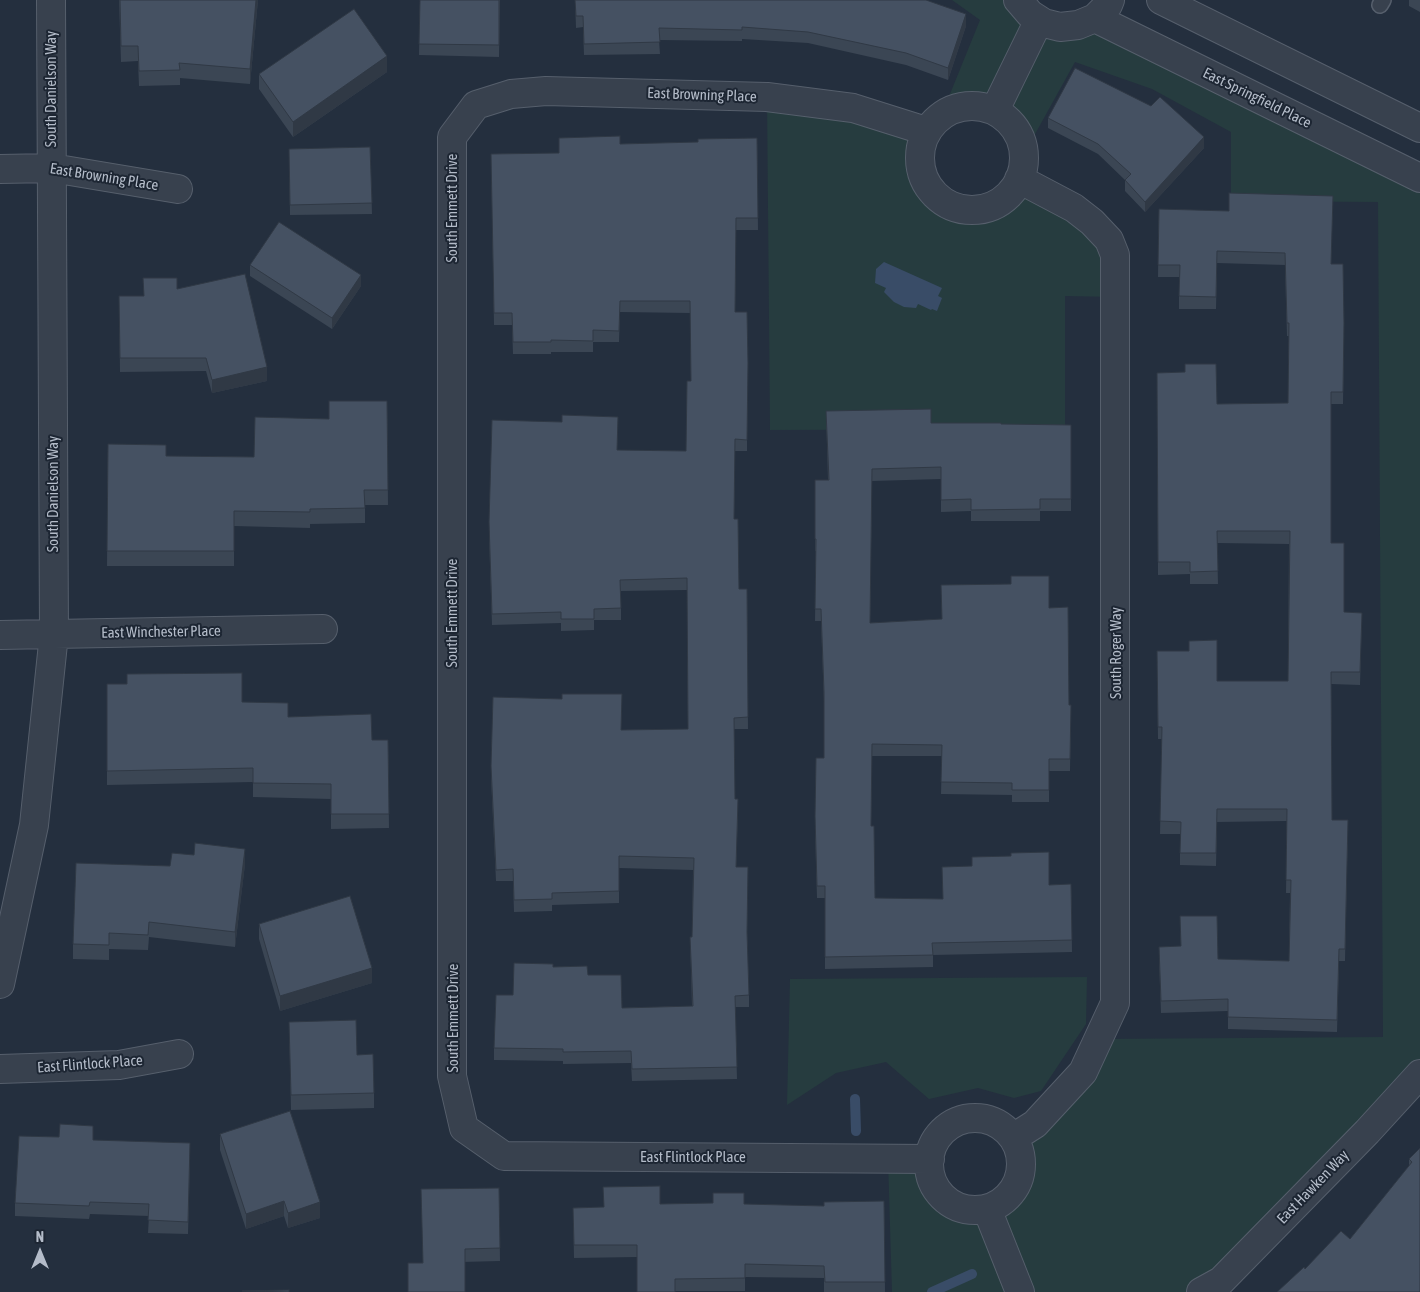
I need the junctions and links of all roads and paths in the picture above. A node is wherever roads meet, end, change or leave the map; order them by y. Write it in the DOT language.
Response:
graph roads {
  1 [pos="51,0"];
  2 [pos="1018,0"];
  3 [pos="1162,0"];
  4 [pos="1102,9"];
  5 [pos="1039,20"];
  6 [pos="476,105"];
  7 [pos="995,110"];
  8 [pos="1420,128"];
  9 [pos="926,131"];
  10 [pos="52,168"];
  11 [pos="0,169"];
  12 [pos="1420,178"];
  13 [pos="1019,179"];
  14 [pos="178,188"];
  15 [pos="323,629"];
  16 [pos="54,634"];
  17 [pos="0,635"];
  18 [pos="0,984"];
  19 [pos="179,1054"];
  20 [pos="0,1069"];
  21 [pos="1420,1074"];
  22 [pos="464,1128"];
  23 [pos="1013,1138"];
  24 [pos="930,1159"];
  25 [pos="987,1209"];
  26 [pos="1020,1292"];
  27 [pos="1201,1292"];
  1 -- 10 [label="street, South Danielson Way"];
  2 -- 5 [label="street"];
  3 -- 8 [label="street"];
  4 -- 5 [label="street"];
  4 -- 12 [label="street, East Springfield Place"];
  5 -- 7 [label="street"];
  6 -- 9 [label="street, East Browning Place"];
  6 -- 22 [label="street, South Emmett Drive"];
  7 -- 9 [label="street"];
  7 -- 13 [label="street"];
  9 -- 13 [label="street"];
  10 -- 11 [label="street, East Browning Place"];
  10 -- 14 [label="street, East Browning Place"];
  10 -- 16 [label="street, South Danielson Way"];
  13 -- 23 [label="street, South Roger Way"];
  15 -- 16 [label="street, East Winchester Place"];
  16 -- 17 [label="street, East Winchester Place"];
  16 -- 18 [label="street, South Danielson Way"];
  19 -- 20 [label="street, East Flintlock Place"];
  21 -- 27 [label="street, East Hawken Way"];
  22 -- 24 [label="street, East Flintlock Place"];
  23 -- 24 [label="street"];
  23 -- 25 [label="street"];
  24 -- 25 [label="street"];
  25 -- 26 [label="street"];
}
